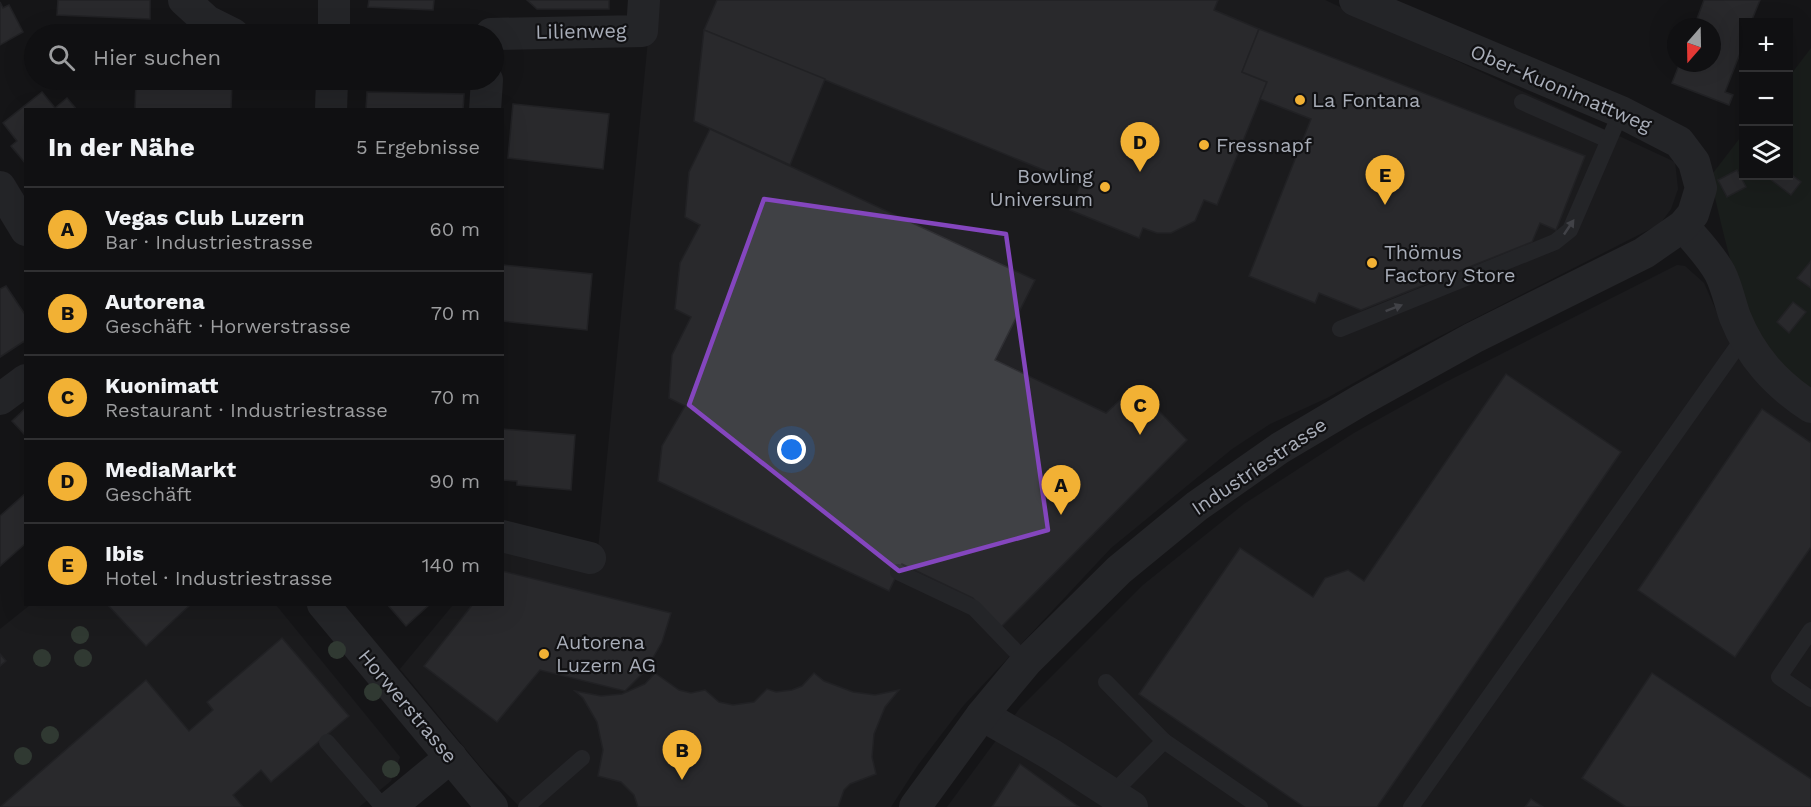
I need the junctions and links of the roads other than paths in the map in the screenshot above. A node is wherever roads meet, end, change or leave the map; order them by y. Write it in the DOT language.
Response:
graph roads {
  1 [pos="184,0"];
  2 [pos="334,0"];
  3 [pos="644,0"];
  4 [pos="1355,0"];
  5 [pos="213,24"];
  6 [pos="333,24"];
  7 [pos="504,34"];
  8 [pos="332,90"];
  9 [pos="486,90"];
  10 [pos="1522,102"];
  11 [pos="331,108"];
  12 [pos="485,108"];
  13 [pos="1621,112"];
  14 [pos="1608,140"];
  15 [pos="0,187"];
  16 [pos="1683,226"];
  17 [pos="24,227"];
  18 [pos="1340,329"];
  19 [pos="1744,337"];
  20 [pos="24,381"];
  21 [pos="0,399"];
  22 [pos="1811,407"];
  23 [pos="504,536"];
  24 [pos="590,558"];
  25 [pos="898,572"];
  26 [pos="325,606"];
  27 [pos="1811,630"];
  28 [pos="1026,662"];
  29 [pos="1106,682"];
  30 [pos="1811,699"];
  31 [pos="982,715"];
  32 [pos="1164,741"];
  33 [pos="327,742"];
  34 [pos="451,757"];
  35 [pos="582,758"];
  36 [pos="1121,801"];
  37 [pos="383,807"];
  38 [pos="390,807"];
  39 [pos="492,807"];
  40 [pos="526,807"];
  41 [pos="915,807"];
  42 [pos="1260,807"];
  43 [pos="1411,807"];
  1 -- 5 [label="street"];
  2 -- 6 [label="street"];
  3 -- 7 [label="street, Lilienweg"];
  4 -- 13 [label="street, Ober-Kuonimattweg"];
  8 -- 11 [label="street"];
  9 -- 12 [label="street"];
  10 -- 14 [label="lane"];
  13 -- 14 [label="lane"];
  13 -- 16 [label="street, Ober-Kuonimattweg"];
  18 -- 14 [label="lane, one-way"];
  15 -- 17 [label="street"];
  16 -- 19 [label="street"];
  16 -- 28 [label="street, Industriestrasse"];
  19 -- 22 [label="street"];
  19 -- 43 [label="lane"];
  20 -- 21 [label="street"];
  23 -- 24 [label="street"];
  25 -- 28 [label="lane"];
  26 -- 34 [label="street, Horwerstrasse"];
  27 -- 30 [label="lane"];
  28 -- 31 [label="street, Industriestrasse"];
  29 -- 32 [label="lane"];
  31 -- 36 [label="street"];
  31 -- 41 [label="street, Industriestrasse"];
  32 -- 36 [label="lane"];
  32 -- 42 [label="lane"];
  33 -- 37 [label="lane"];
  34 -- 38 [label="street"];
  34 -- 39 [label="street, Horwerstrasse"];
  35 -- 40 [label="lane"];
}
